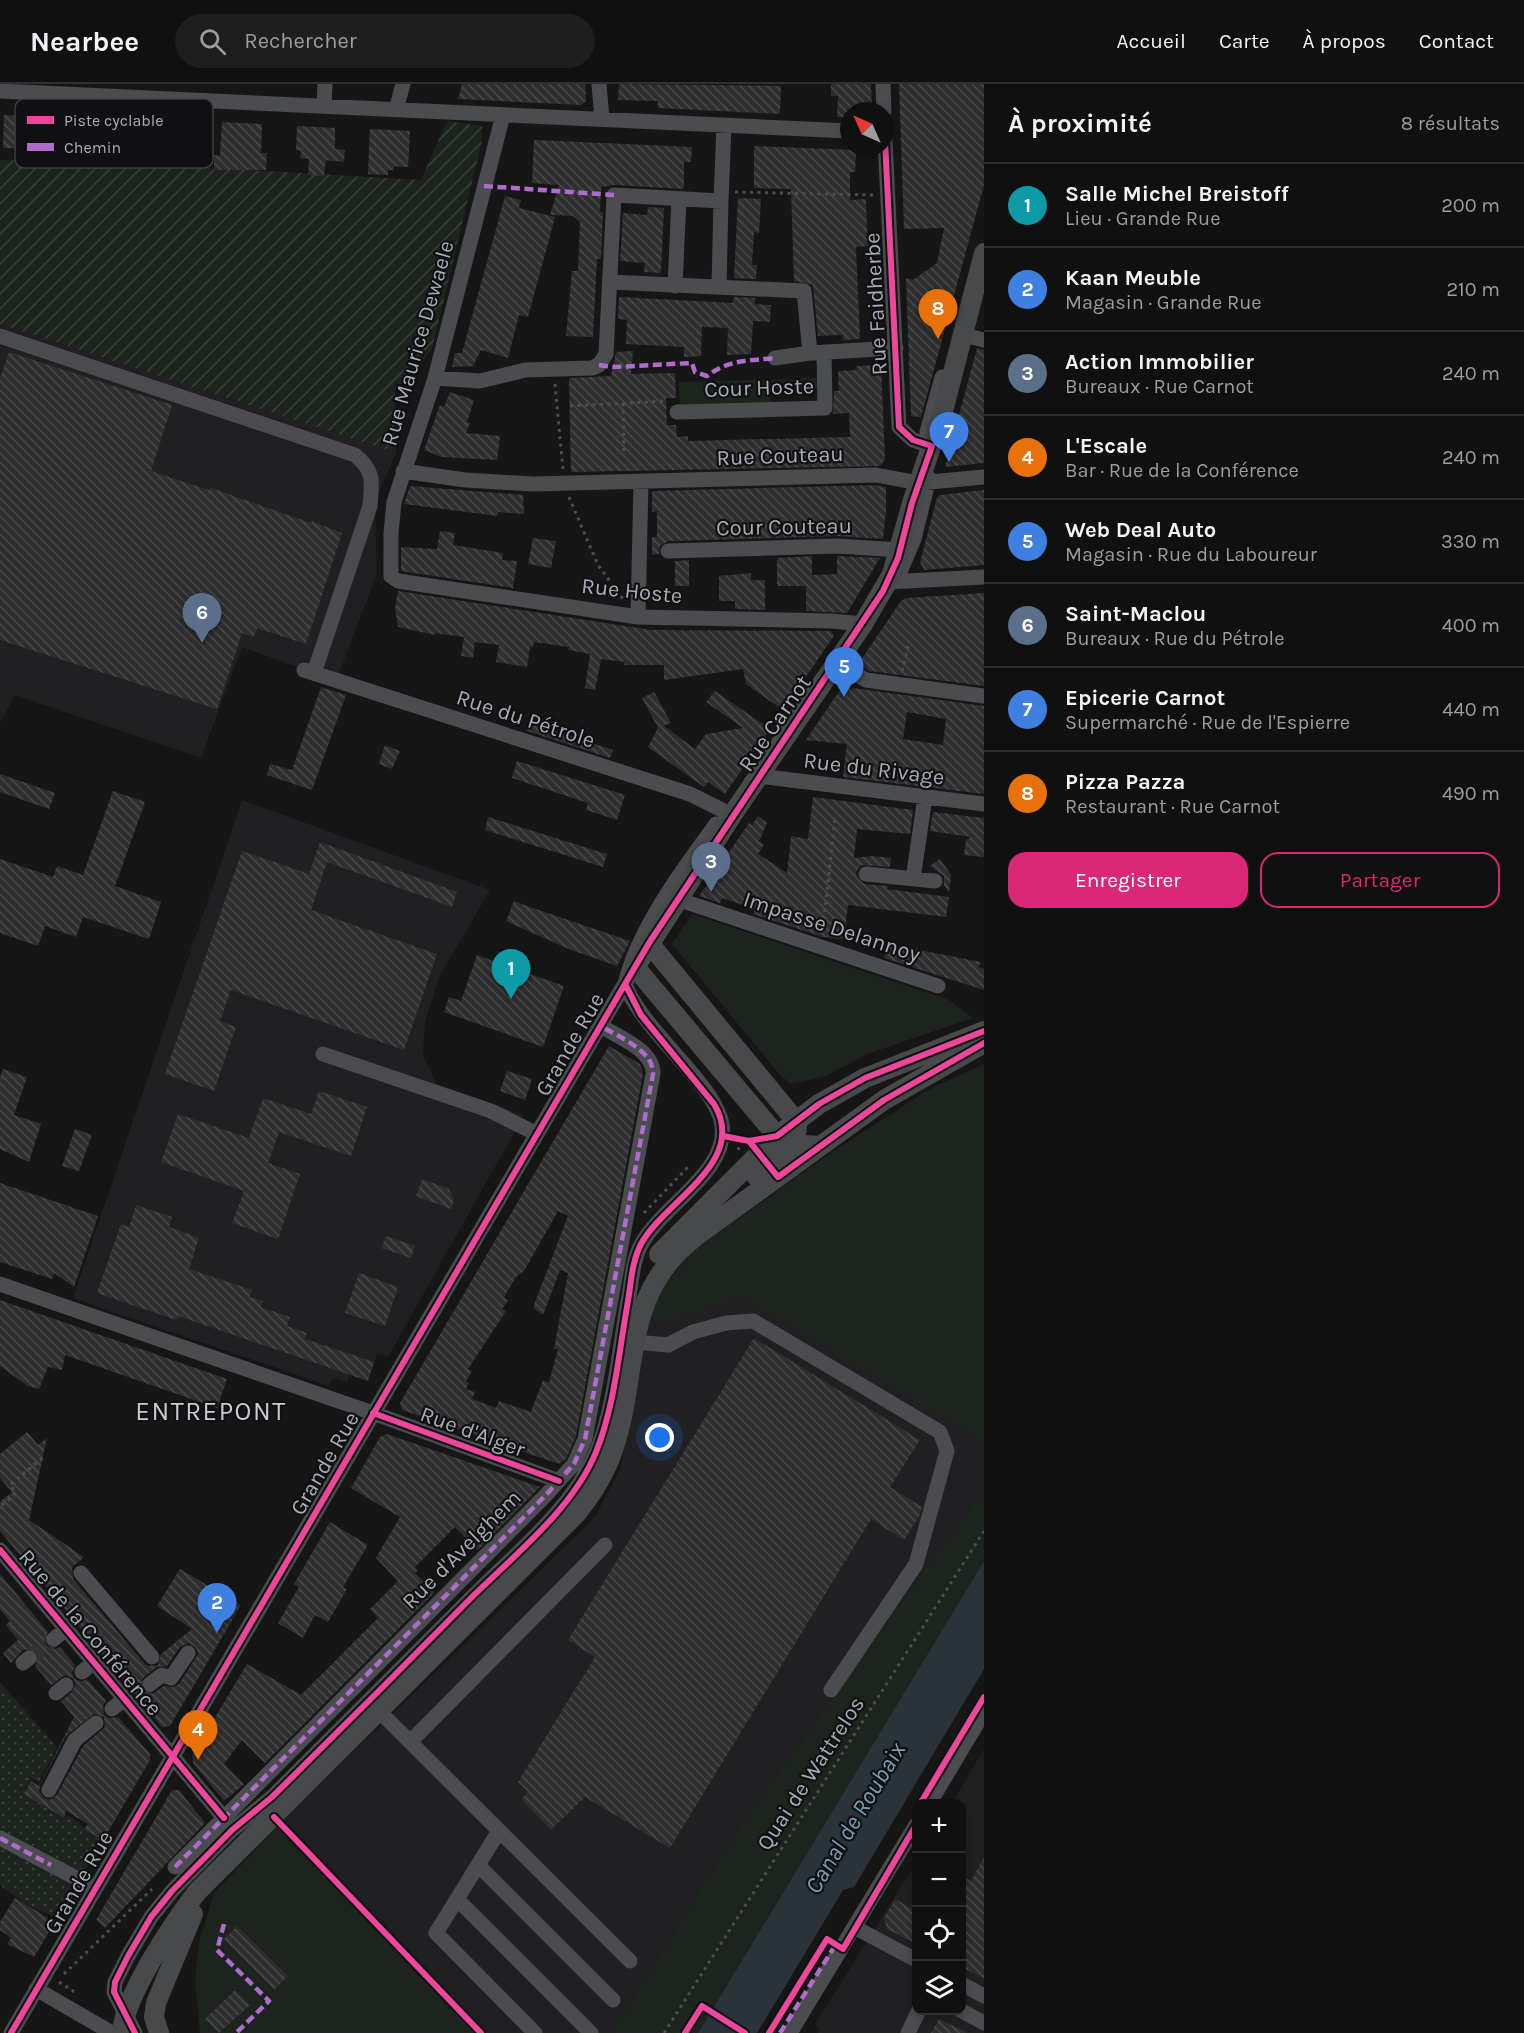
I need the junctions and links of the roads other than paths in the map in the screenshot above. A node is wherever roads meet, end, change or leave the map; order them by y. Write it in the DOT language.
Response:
graph roads {
  1 [pos="326,84"];
  2 [pos="403,84"];
  3 [pos="599,84"];
  4 [pos="883,84"];
  5 [pos="1,89"];
  6 [pos="191,99"];
  7 [pos="213,100"];
  8 [pos="884,102"];
  9 [pos="324,106"];
  10 [pos="396,110"];
  11 [pos="502,115"];
  12 [pos="602,119"];
  13 [pos="724,125"];
  14 [pos="840,131"];
  15 [pos="886,156"];
  16 [pos="721,197"];
  17 [pos="679,199"];
  18 [pos="984,253"];
  19 [pos="610,282"];
  20 [pos="975,285"];
  21 [pos="675,286"];
  22 [pos="719,287"];
  23 [pos="963,335"];
  24 [pos="0,336"];
  25 [pos="984,340"];
  26 [pos="896,348"];
  27 [pos="817,353"];
  28 [pos="775,358"];
  29 [pos="435,378"];
  30 [pos="676,407"];
  31 [pos="939,427"];
  32 [pos="928,445"];
  33 [pos="403,471"];
  34 [pos="984,477"];
  35 [pos="641,482"];
  36 [pos="920,483"];
  37 [pos="900,550"];
  38 [pos="668,551"];
  39 [pos="984,577"];
  40 [pos="398,580"];
  41 [pos="892,582"];
  42 [pos="638,617"];
  43 [pos="864,624"];
  44 [pos="837,663"];
  45 [pos="984,696"];
  46 [pos="759,776"];
  47 [pos="925,797"];
  48 [pos="984,804"];
  49 [pos="729,813"];
  50 [pos="867,874"];
  51 [pos="913,879"];
  52 [pos="935,881"];
  53 [pos="673,906"];
  54 [pos="649,943"];
  55 [pos="635,967"];
  56 [pos="625,984"];
  57 [pos="938,986"];
  58 [pos="601,1026"];
  59 [pos="984,1031"];
  60 [pos="984,1042"];
  61 [pos="323,1054"];
  62 [pos="796,1121"];
  63 [pos="537,1134"];
  64 [pos="785,1140"];
  65 [pos="818,1146"];
  66 [pos="0,1284"];
  67 [pos="649,1290"];
  68 [pos="636,1338"];
  69 [pos="374,1413"];
  70 [pos="560,1481"];
  71 [pos="605,1545"];
  72 [pos="0,1550"];
  73 [pos="81,1573"];
  74 [pos="117,1616"];
  75 [pos="105,1626"];
  76 [pos="188,1653"];
  77 [pos="152,1658"];
  78 [pos="150,1684"];
  79 [pos="831,1690"];
  80 [pos="379,1711"];
  81 [pos="984,1712"];
  82 [pos="96,1723"];
  83 [pos="410,1742"];
  84 [pos="172,1756"];
  85 [pos="49,1790"];
  86 [pos="931,1799"];
  87 [pos="224,1818"];
  88 [pos="500,1831"];
  89 [pos="912,1832"];
  90 [pos="0,1838"];
  91 [pos="478,1865"];
  92 [pos="175,1867"];
  93 [pos="221,1869"];
  94 [pos="95,1888"];
  95 [pos="457,1899"];
  96 [pos="855,1928"];
  97 [pos="912,1958"];
  98 [pos="630,1961"];
  99 [pos="966,1986"];
  100 [pos="36,1989"];
  101 [pos="984,1996"];
  102 [pos="613,2000"];
  103 [pos="966,2013"];
  104 [pos="917,2015"];
  105 [pos="984,2023"];
  106 [pos="123,2024"];
  107 [pos="11,2033"];
  108 [pos="112,2033"];
  109 [pos="135,2033"];
  110 [pos="159,2033"];
  111 [pos="535,2033"];
  112 [pos="591,2033"];
  113 [pos="790,2033"];
  114 [pos="908,2033"];
  1 -- 9 [label="street"];
  2 -- 10 [label="street"];
  3 -- 12 [label="street"];
  4 -- 8 [label="street"];
  5 -- 6 [label="street"];
  7 -- 9 [label="street"];
  9 -- 10 [label="street"];
  10 -- 11 [label="street"];
  11 -- 12 [label="street"];
  11 -- 29 [label="street, Rue Maurice Dewaele"];
  12 -- 13 [label="street"];
  13 -- 14 [label="street"];
  13 -- 16 [label="street"];
  15 -- 26 [label="street, Rue Faidherbe"];
  16 -- 17 [label="street"];
  16 -- 22 [label="street"];
  17 -- 19 [label="street"];
  17 -- 21 [label="street"];
  18 -- 20 [label="main road, Rue Carnot"];
  19 -- 21 [label="street"];
  19 -- 29 [label="street"];
  20 -- 23 [label="main road, Rue Carnot"];
  20 -- 32 [label="street"];
  21 -- 22 [label="street"];
  22 -- 27 [label="street"];
  23 -- 25 [label="street"];
  23 -- 31 [label="main road, Rue Carnot"];
  24 -- 49 [label="street, Rue du Pétrole"];
  26 -- 27 [label="street"];
  26 -- 32 [label="street, Rue Faidherbe"];
  27 -- 28 [label="street"];
  27 -- 30 [label="street, Cour Hoste"];
  29 -- 33 [label="street, Rue Maurice Dewaele"];
  31 -- 32 [label="main road, Rue Carnot"];
  31 -- 36 [label="street"];
  32 -- 36 [label="main road, Rue Carnot"];
  33 -- 35 [label="street, Rue Couteau"];
  33 -- 40 [label="street, Rue Maurice Dewaele"];
  34 -- 36 [label="street, Rue Couteau"];
  35 -- 36 [label="street, Rue Couteau"];
  35 -- 42 [label="street"];
  36 -- 37 [label="main road, Rue Carnot"];
  36 -- 41 [label="street"];
  37 -- 38 [label="street, Cour Couteau"];
  37 -- 41 [label="main road, Rue Carnot"];
  39 -- 41 [label="street"];
  40 -- 42 [label="street, Rue Hoste"];
  41 -- 43 [label="main road, Rue Carnot"];
  42 -- 43 [label="street, Rue Hoste"];
  43 -- 44 [label="main road, Rue Carnot"];
  44 -- 45 [label="street"];
  44 -- 46 [label="main road, Rue Carnot"];
  46 -- 47 [label="street, Rue du Rivage"];
  46 -- 49 [label="main road, Rue Carnot"];
  47 -- 48 [label="street, Rue du Rivage"];
  47 -- 51 [label="street"];
  49 -- 53 [label="main road, Rue Carnot"];
  49 -- 56 [label="street"];
  50 -- 51 [label="street"];
  51 -- 52 [label="street"];
  53 -- 54 [label="main road, Grande Rue"];
  53 -- 57 [label="street, Impasse Delannoy"];
  54 -- 55 [label="main road, Grande Rue"];
  54 -- 62 [label="main road"];
  55 -- 56 [label="street, Grande Rue"];
  55 -- 64 [label="main road"];
  56 -- 58 [label="street, Grande Rue"];
  56 -- 106 [label="street"];
  58 -- 63 [label="street, Grande Rue"];
  58 -- 70 [label="street, Rue d'Avelghem"];
  59 -- 62 [label="main road"];
  60 -- 65 [label="main road"];
  61 -- 63 [label="street"];
  62 -- 64 [label="main road"];
  63 -- 69 [label="street, Grande Rue"];
  64 -- 65 [label="main road"];
  64 -- 67 [label="main road"];
  64 -- 68 [label="main road"];
  65 -- 67 [label="main road"];
  66 -- 69 [label="street, Rue d'Alger"];
  67 -- 68 [label="main road"];
  68 -- 79 [label="street"];
  68 -- 80 [label="main road"];
  69 -- 70 [label="street, Rue d'Alger"];
  69 -- 84 [label="street, Grande Rue"];
  70 -- 87 [label="street, Rue d'Avelghem"];
  71 -- 83 [label="street"];
  72 -- 84 [label="street, Rue de la Conférence"];
  73 -- 74 [label="street"];
  74 -- 75 [label="street"];
  74 -- 77 [label="street"];
  76 -- 78 [label="street"];
  80 -- 83 [label="street"];
  80 -- 93 [label="main road"];
  81 -- 86 [label="street"];
  82 -- 85 [label="street"];
  83 -- 88 [label="street"];
  84 -- 87 [label="street, Rue de la Conférence"];
  84 -- 94 [label="street, Grande Rue"];
  87 -- 92 [label="street, Rue d'Avelghem"];
  88 -- 91 [label="street"];
  88 -- 98 [label="street"];
  89 -- 96 [label="street"];
  90 -- 94 [label="street"];
  91 -- 95 [label="street"];
  91 -- 102 [label="street"];
  93 -- 106 [label="main road"];
  93 -- 110 [label="main road"];
  94 -- 100 [label="street, Grande Rue"];
  95 -- 111 [label="street"];
  95 -- 112 [label="street"];
  96 -- 97 [label="street"];
  96 -- 113 [label="street"];
  99 -- 101 [label="street"];
  100 -- 107 [label="street, Grande Rue"];
  100 -- 108 [label="street"];
  103 -- 105 [label="street"];
  104 -- 114 [label="street"];
  106 -- 109 [label="street"];
}
